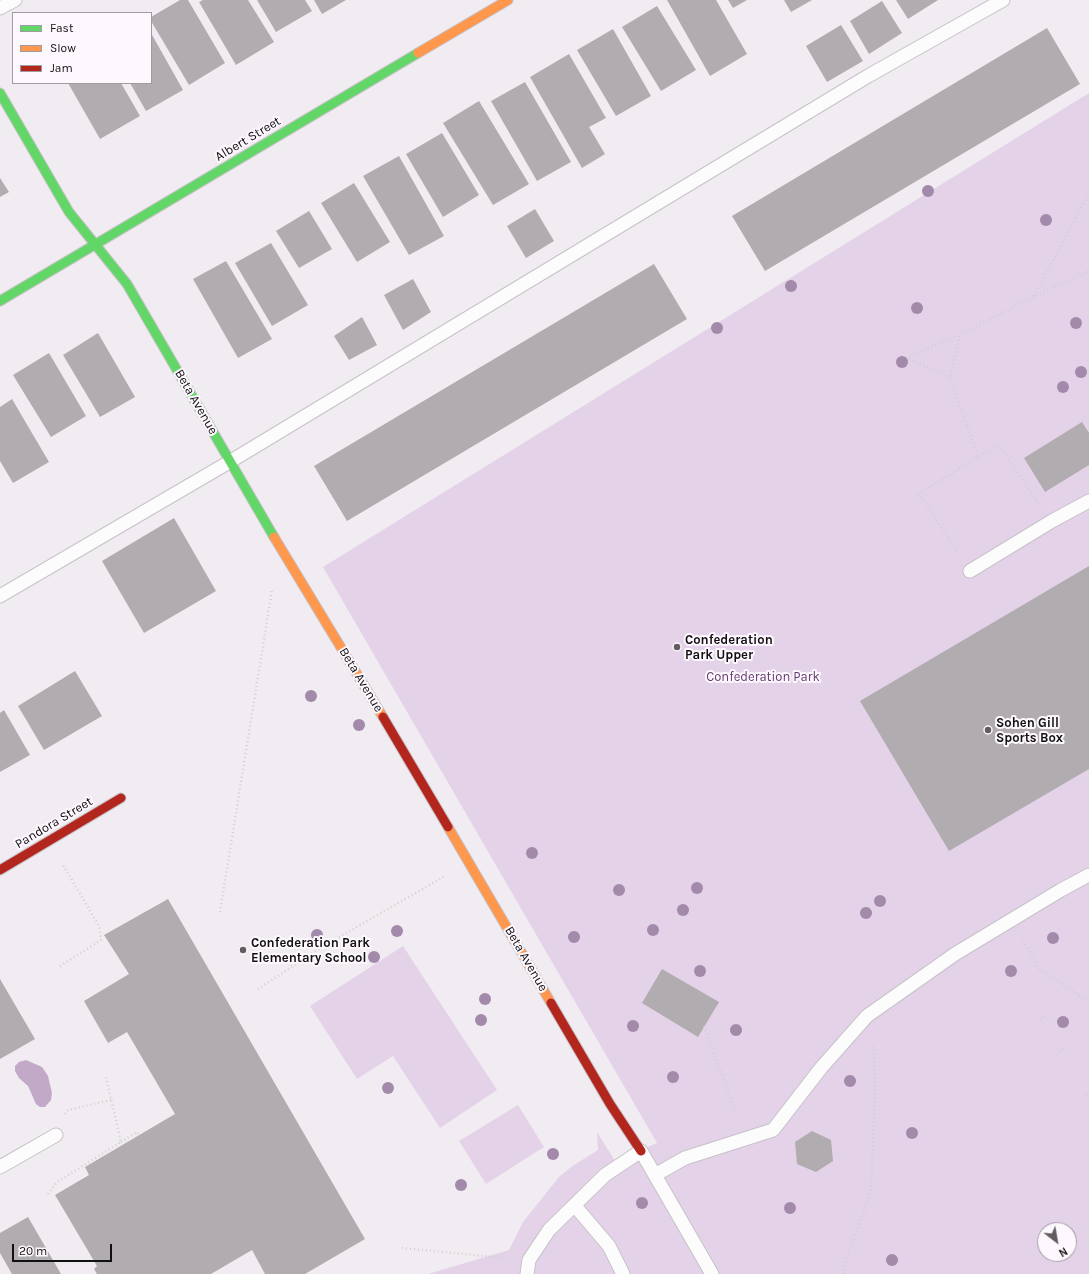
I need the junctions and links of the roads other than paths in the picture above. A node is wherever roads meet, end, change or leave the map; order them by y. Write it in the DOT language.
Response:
graph roads {
  1 [pos="15,0"];
  2 [pos="508,0"];
  3 [pos="1003,0"];
  4 [pos="0,8"];
  5 [pos="0,93"];
  6 [pos="95,245"];
  7 [pos="0,301"];
  8 [pos="231,461"];
  9 [pos="1089,501"];
  10 [pos="970,571"];
  11 [pos="0,596"];
  12 [pos="121,798"];
  13 [pos="0,870"];
  14 [pos="1089,875"];
  15 [pos="56,1135"];
  16 [pos="641,1151"];
  17 [pos="0,1168"];
  18 [pos="656,1175"];
  19 [pos="575,1206"];
  20 [pos="527,1274"];
  21 [pos="623,1274"];
  22 [pos="712,1274"];
  1 -- 4 [label="lane"];
  2 -- 6 [label="street, Albert Street"];
  3 -- 8 [label="lane"];
  5 -- 6 [label="street, Beta Avenue"];
  6 -- 7 [label="street, Albert Street"];
  6 -- 8 [label="street, Beta Avenue"];
  8 -- 11 [label="lane"];
  8 -- 16 [label="street, Beta Avenue"];
  9 -- 10 [label="lane"];
  12 -- 13 [label="street, Pandora Street"];
  14 -- 18 [label="lane"];
  15 -- 17 [label="lane"];
  16 -- 18 [label="lane, Beta Avenue"];
  16 -- 19 [label="lane"];
  18 -- 22 [label="lane, Beta Avenue"];
  19 -- 20 [label="lane"];
  19 -- 21 [label="lane"];
}
